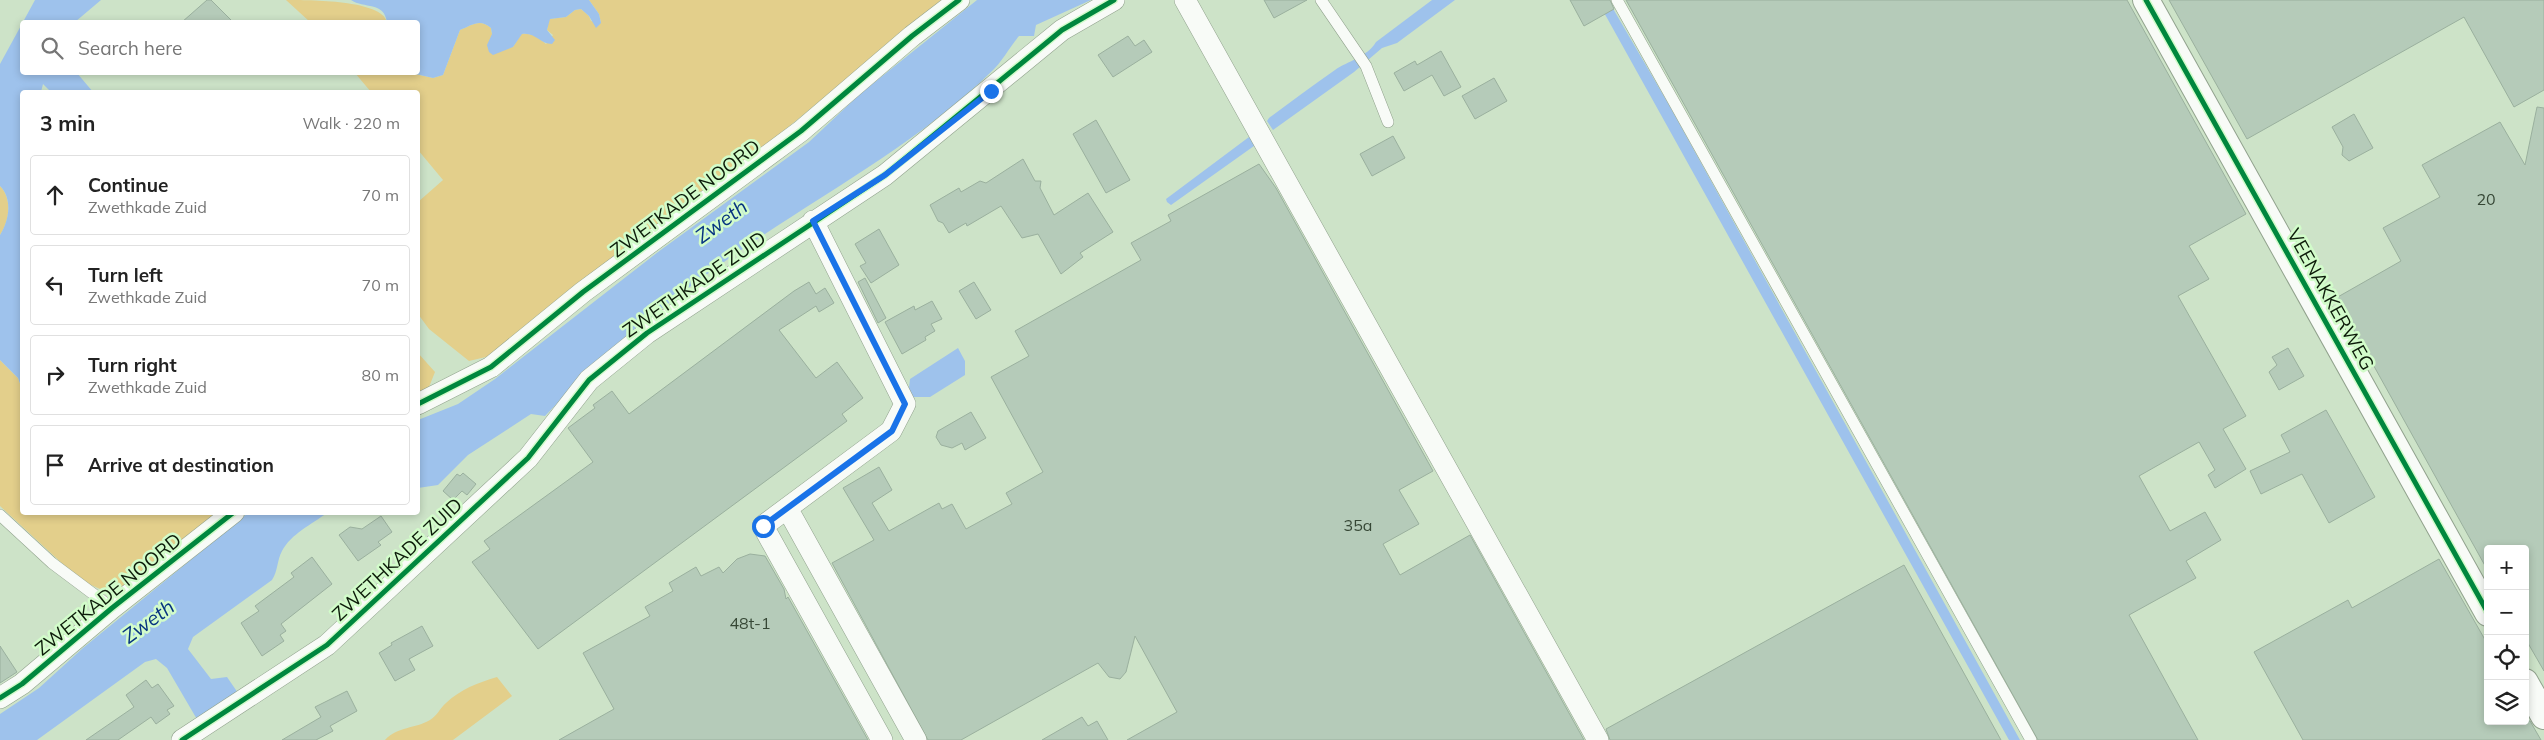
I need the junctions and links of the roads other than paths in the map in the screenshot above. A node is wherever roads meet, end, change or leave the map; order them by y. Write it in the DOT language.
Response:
graph roads {
  1 [pos="959,0"];
  2 [pos="1114,0"];
  3 [pos="1185,0"];
  4 [pos="1320,0"];
  5 [pos="1617,0"];
  6 [pos="2146,0"];
  7 [pos="1388,122"];
  8 [pos="813,221"];
  9 [pos="420,403"];
  10 [pos="787,508"];
  11 [pos="0,515"];
  12 [pos="230,515"];
  13 [pos="2484,607"];
  14 [pos="112,608"];
  15 [pos="2529,689"];
  16 [pos="0,698"];
  17 [pos="2544,716"];
  18 [pos="182,740"];
  19 [pos="882,740"];
  20 [pos="916,740"];
  21 [pos="1598,740"];
  22 [pos="2031,740"];
  1 -- 9 [label="street, ZWETKADE NOORD"];
  2 -- 8 [label="street, ZWETHKADE ZUID"];
  3 -- 21 [label="street"];
  4 -- 7 [label="lane"];
  5 -- 22 [label="lane"];
  6 -- 13 [label="street, VEENAKKERWEG"];
  8 -- 10 [label="street"];
  8 -- 18 [label="street, ZWETHKADE ZUID"];
  10 -- 19 [label="street"];
  10 -- 20 [label="street"];
  11 -- 14 [label="lane"];
  12 -- 14 [label="street, ZWETKADE NOORD"];
  14 -- 16 [label="street, ZWETKADE NOORD"];
  15 -- 17 [label="street"];
}
